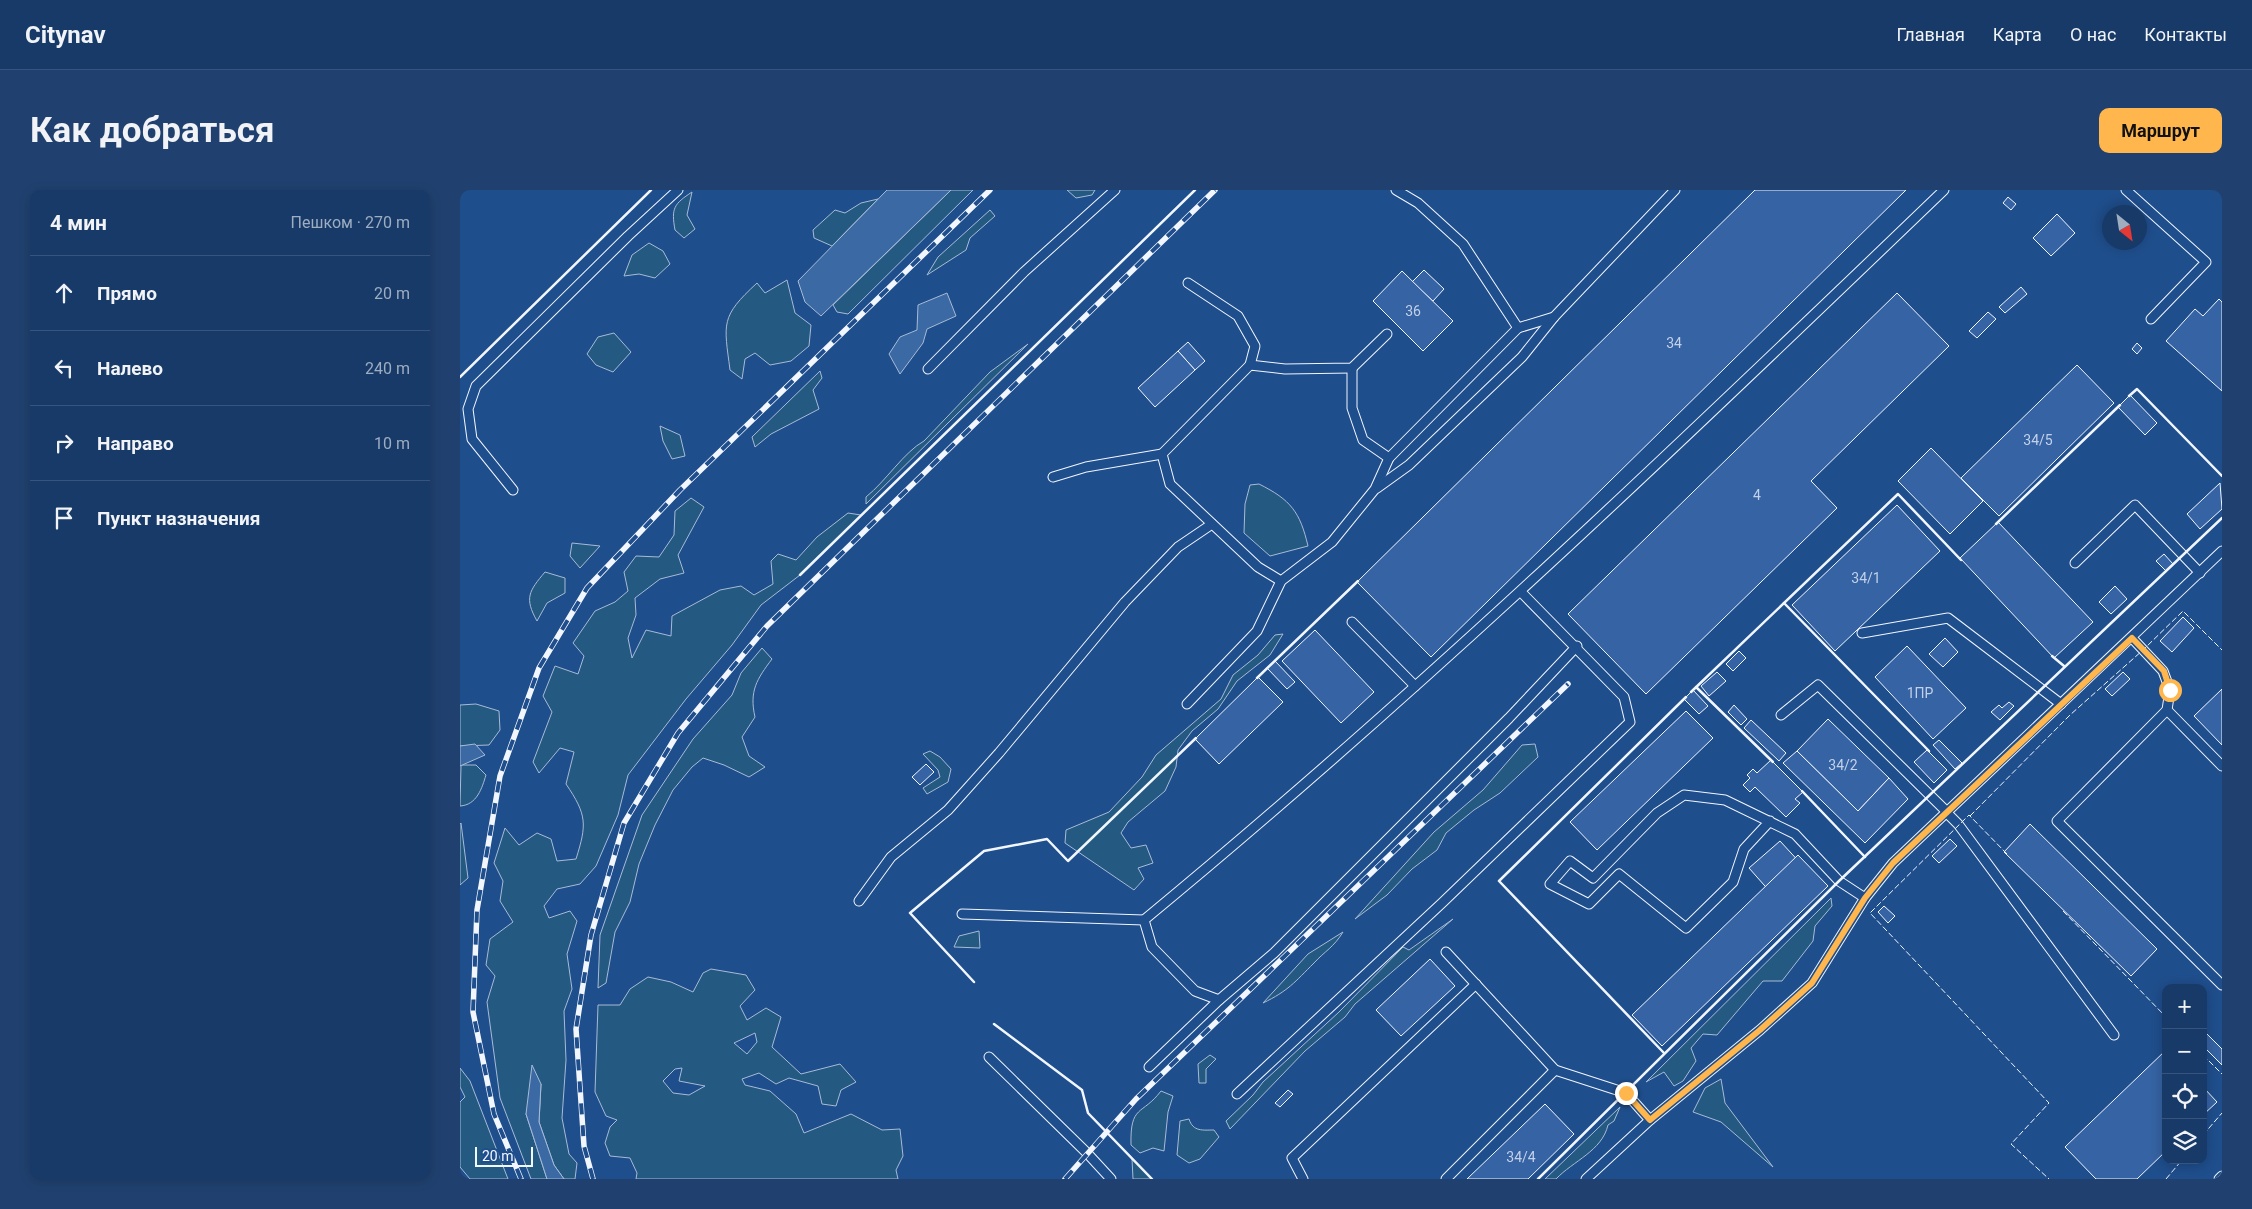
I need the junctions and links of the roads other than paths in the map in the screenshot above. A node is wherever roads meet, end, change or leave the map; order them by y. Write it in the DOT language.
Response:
graph roads {
  1 [pos="678,190"];
  2 [pos="1114,190"];
  3 [pos="1396,190"];
  4 [pos="1675,190"];
  5 [pos="1944,190"];
  6 [pos="2126,190"];
  7 [pos="1188,283"];
  8 [pos="1554,317"];
  9 [pos="2151,319"];
  10 [pos="1518,328"];
  11 [pos="1387,334"];
  12 [pos="1250,365"];
  13 [pos="1352,368"];
  14 [pos="928,369"];
  15 [pos="1162,454"];
  16 [pos="1389,458"];
  17 [pos="1053,477"];
  18 [pos="1375,489"];
  19 [pos="513,490"];
  20 [pos="1212,524"];
  21 [pos="2222,551"];
  22 [pos="2075,563"];
  23 [pos="2200,573"];
  24 [pos="1281,581"];
  25 [pos="1521,592"];
  26 [pos="1352,622"];
  27 [pos="1862,633"];
  28 [pos="2132,638"];
  29 [pos="1577,646"];
  30 [pos="1415,686"];
  31 [pos="1187,704"];
  32 [pos="2061,704"];
  33 [pos="2167,710"];
  34 [pos="1781,715"];
  35 [pos="2222,766"];
  36 [pos="1947,812"];
  37 [pos="1770,821"];
  38 [pos="1865,898"];
  39 [pos="859,901"];
  40 [pos="962,914"];
  41 [pos="1144,920"];
  42 [pos="1446,952"];
  43 [pos="1476,984"];
  44 [pos="2222,985"];
  45 [pos="1219,1000"];
  46 [pos="2114,1036"];
  47 [pos="989,1057"];
  48 [pos="1148,1067"];
  49 [pos="1555,1070"];
  50 [pos="1236,1094"];
  51 [pos="1650,1120"];
  52 [pos="2222,1176"];
  53 [pos="1111,1179"];
  54 [pos="1303,1179"];
  55 [pos="1446,1179"];
  56 [pos="1586,1179"];
  57 [pos="2219,1179"];
  1 -- 19 [label="lane"];
  2 -- 14 [label="lane"];
  3 -- 10 [label="lane"];
  4 -- 8 [label="lane"];
  5 -- 25 [label="lane"];
  6 -- 9 [label="lane"];
  7 -- 12 [label="lane"];
  8 -- 10 [label="lane"];
  8 -- 18 [label="lane"];
  10 -- 16 [label="lane"];
  11 -- 13 [label="lane"];
  12 -- 13 [label="lane"];
  12 -- 15 [label="lane"];
  13 -- 16 [label="lane"];
  15 -- 17 [label="lane"];
  15 -- 20 [label="lane"];
  16 -- 18 [label="lane"];
  18 -- 24 [label="lane"];
  20 -- 24 [label="lane"];
  20 -- 39 [label="lane"];
  21 -- 23 [label="lane"];
  22 -- 23 [label="lane"];
  23 -- 28 [label="lane"];
  24 -- 31 [label="lane"];
  25 -- 29 [label="lane"];
  25 -- 30 [label="lane"];
  26 -- 30 [label="lane"];
  27 -- 32 [label="lane"];
  28 -- 32 [label="lane"];
  28 -- 33 [label="lane"];
  29 -- 45 [label="lane"];
  29 -- 50 [label="lane"];
  30 -- 41 [label="lane"];
  32 -- 36 [label="lane"];
  33 -- 35 [label="lane"];
  33 -- 44 [label="lane"];
  34 -- 36 [label="lane"];
  36 -- 38 [label="lane"];
  36 -- 46 [label="lane"];
  37 -- 37 [label="lane"];
  37 -- 38 [label="lane"];
  38 -- 51 [label="lane"];
  40 -- 41 [label="lane"];
  41 -- 45 [label="lane"];
  42 -- 43 [label="lane"];
  43 -- 49 [label="lane"];
  43 -- 54 [label="lane"];
  45 -- 48 [label="lane"];
  47 -- 53 [label="lane"];
  49 -- 51 [label="lane"];
  49 -- 55 [label="lane"];
  51 -- 56 [label="lane"];
  52 -- 57 [label="lane"];
}
